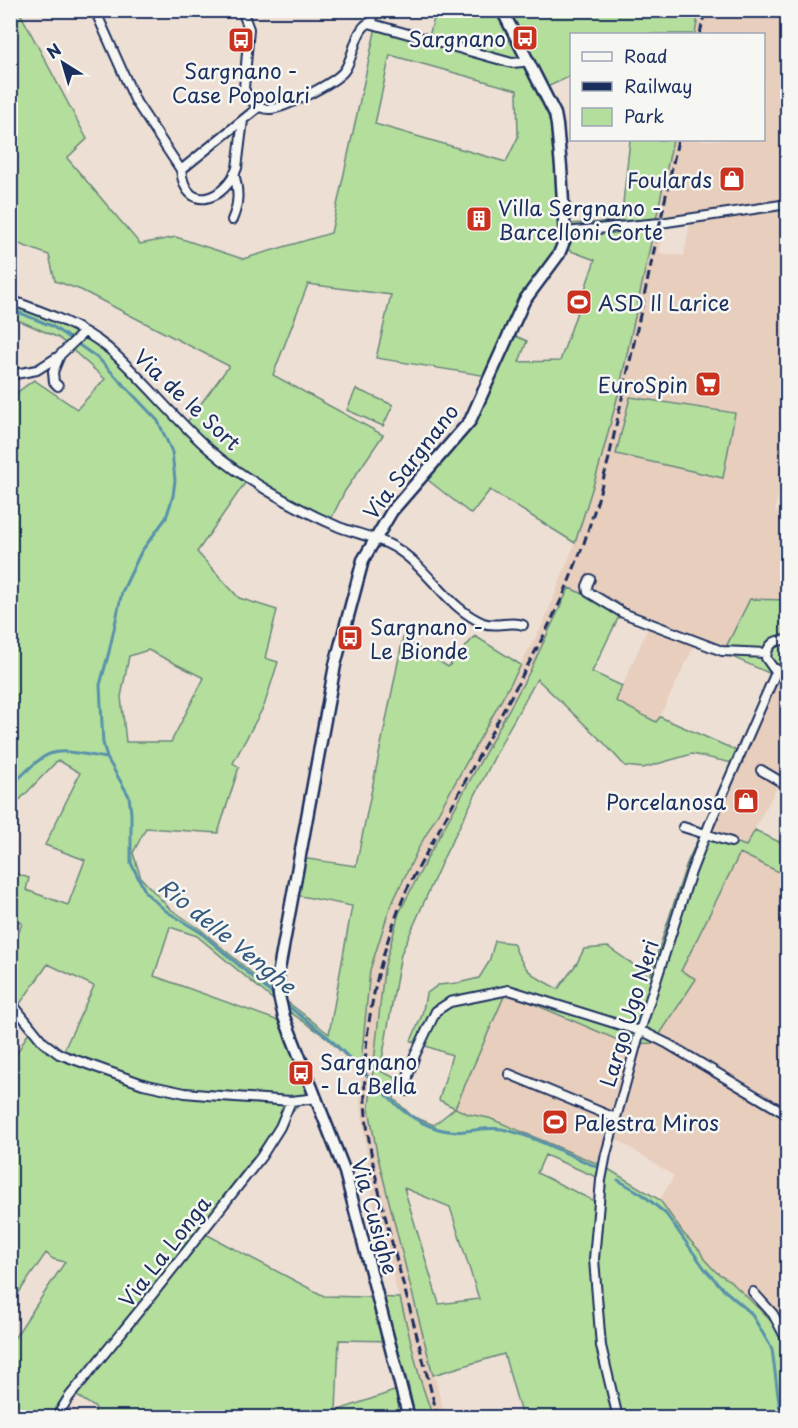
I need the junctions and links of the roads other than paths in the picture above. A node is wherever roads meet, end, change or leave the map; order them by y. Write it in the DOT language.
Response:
graph roads {
  1 [pos="95,10"];
  2 [pos="242,10"];
  3 [pos="374,10"];
  4 [pos="502,10"];
  5 [pos="372,22"];
  6 [pos="527,58"];
  7 [pos="260,106"];
  8 [pos="243,120"];
  9 [pos="181,170"];
  10 [pos="234,174"];
  11 [pos="788,204"];
  12 [pos="232,220"];
  13 [pos="565,232"];
  14 [pos="12,303"];
  15 [pos="81,335"];
  16 [pos="60,355"];
  17 [pos="10,375"];
  18 [pos="58,386"];
  19 [pos="374,538"];
  20 [pos="590,579"];
  21 [pos="523,625"];
  22 [pos="788,641"];
  23 [pos="766,653"];
  24 [pos="777,670"];
  25 [pos="788,670"];
  26 [pos="761,770"];
  27 [pos="788,786"];
  28 [pos="683,827"];
  29 [pos="706,834"];
  30 [pos="731,842"];
  31 [pos="10,1001"];
  32 [pos="289,1031"];
  33 [pos="640,1031"];
  34 [pos="509,1074"];
  35 [pos="407,1091"];
  36 [pos="317,1098"];
  37 [pos="291,1101"];
  38 [pos="788,1115"];
  39 [pos="615,1118"];
  40 [pos="753,1292"];
  41 [pos="788,1342"];
  42 [pos="56,1418"];
  43 [pos="409,1418"];
  44 [pos="618,1418"];
  1 -- 9 [label="street"];
  2 -- 7 [label="street"];
  3 -- 5 [label="street"];
  4 -- 6 [label="street, Via Sargnano"];
  5 -- 6 [label="street"];
  5 -- 7 [label="street"];
  6 -- 13 [label="street, Via Sargnano"];
  7 -- 8 [label="street"];
  8 -- 9 [label="street"];
  8 -- 10 [label="street"];
  9 -- 10 [label="street"];
  10 -- 12 [label="street"];
  11 -- 13 [label="street"];
  13 -- 19 [label="street, Via Sargnano"];
  14 -- 15 [label="street, Via de le Sort"];
  15 -- 16 [label="street"];
  15 -- 19 [label="street, Via de le Sort"];
  16 -- 17 [label="street"];
  16 -- 18 [label="street"];
  19 -- 21 [label="street, Via de le Sort"];
  19 -- 32 [label="street, Via Sargnano"];
  20 -- 23 [label="street"];
  22 -- 23 [label="street"];
  23 -- 24 [label="street"];
  24 -- 25 [label="street"];
  24 -- 29 [label="street, Largo Ugo Neri"];
  26 -- 27 [label="street"];
  28 -- 29 [label="street"];
  29 -- 30 [label="street"];
  29 -- 33 [label="street, Largo Ugo Neri"];
  31 -- 37 [label="street"];
  32 -- 36 [label="street, Via Cusighe"];
  33 -- 35 [label="street"];
  33 -- 38 [label="street"];
  33 -- 39 [label="street, Largo Ugo Neri"];
  34 -- 39 [label="street"];
  36 -- 37 [label="street"];
  36 -- 43 [label="street, Via Cusighe"];
  37 -- 42 [label="street, Via La Longa"];
  39 -- 44 [label="street, Largo Ugo Neri"];
  40 -- 41 [label="street"];
}
